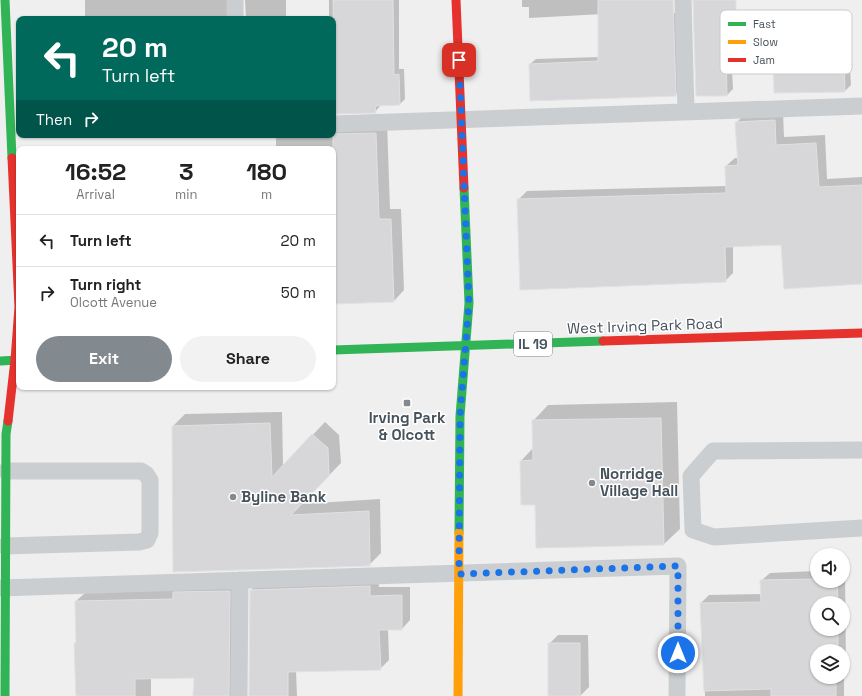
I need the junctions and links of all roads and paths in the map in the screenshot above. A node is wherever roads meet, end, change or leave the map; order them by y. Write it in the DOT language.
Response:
graph roads {
  1 [pos="5,0"];
  2 [pos="235,0"];
  3 [pos="456,0"];
  4 [pos="683,0"];
  5 [pos="235,16"];
  6 [pos="862,106"];
  7 [pos="686,111"];
  8 [pos="461,119"];
  9 [pos="336,124"];
  10 [pos="10,134"];
  11 [pos="16,249"];
  12 [pos="862,333"];
  13 [pos="464,346"];
  14 [pos="336,350"];
  15 [pos="16,360"];
  16 [pos="0,361"];
  17 [pos="16,367"];
  18 [pos="862,450"];
  19 [pos="6,471"];
  20 [pos="862,528"];
  21 [pos="6,546"];
  22 [pos="459,574"];
  23 [pos="240,580"];
  24 [pos="3,588"];
  25 [pos="4,696"];
  26 [pos="239,696"];
  27 [pos="458,696"];
  28 [pos="677,696"];
  1 -- 10 [label="street"];
  2 -- 5 [label="lane"];
  3 -- 8 [label="street"];
  4 -- 7 [label="lane"];
  6 -- 7 [label="lane"];
  7 -- 8 [label="lane"];
  8 -- 9 [label="lane"];
  8 -- 13 [label="street"];
  10 -- 11 [label="street"];
  12 -- 13 [label="street, West Irving Park Road / IL 19"];
  13 -- 14 [label="street, West Irving Park Road / IL 19"];
  13 -- 22 [label="street"];
  15 -- 16 [label="street"];
  17 -- 19 [label="street"];
  18 -- 20 [label="lane"];
  19 -- 21 [label="street"];
  19 -- 21 [label="lane"];
  21 -- 24 [label="street"];
  22 -- 23 [label="lane"];
  22 -- 27 [label="street"];
  22 -- 28 [label="lane"];
  23 -- 24 [label="lane"];
  23 -- 26 [label="lane"];
  24 -- 25 [label="street"];
}
